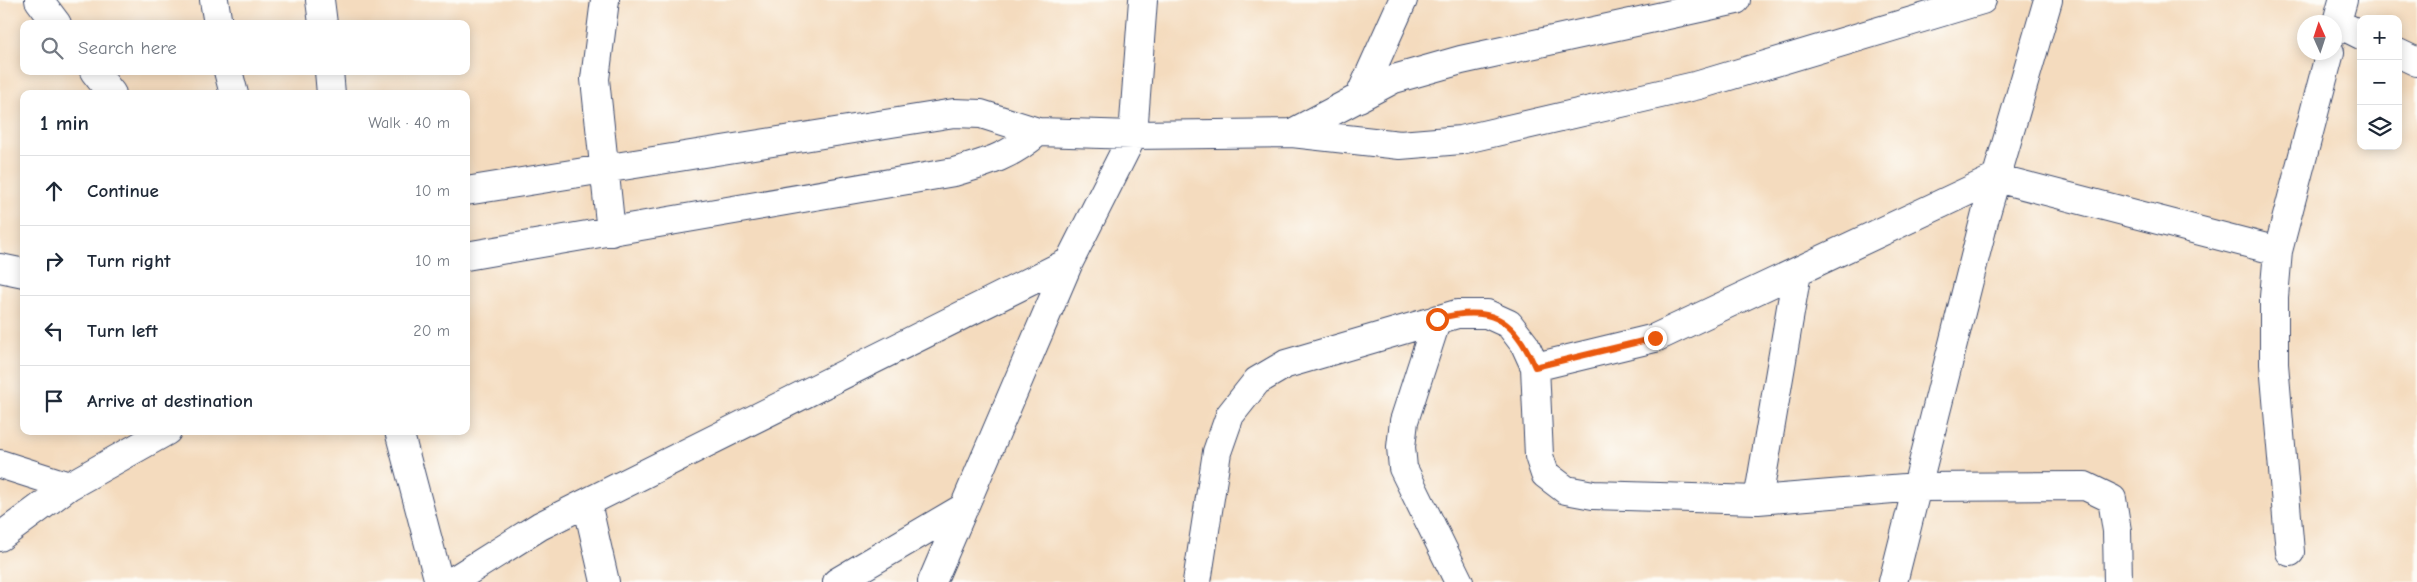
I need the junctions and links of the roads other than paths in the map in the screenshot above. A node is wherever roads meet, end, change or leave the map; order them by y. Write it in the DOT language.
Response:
graph roads {
  1 [pos="39,0"];
  2 [pos="214,0"];
  3 [pos="320,0"];
  4 [pos="605,0"];
  5 [pos="1143,0"];
  6 [pos="1404,0"];
  7 [pos="1736,0"];
  8 [pos="1982,0"];
  9 [pos="2048,0"];
  10 [pos="55,20"];
  11 [pos="217,20"];
  12 [pos="322,20"];
  13 [pos="2402,55"];
  14 [pos="2328,60"];
  15 [pos="2417,62"];
  16 [pos="97,75"];
  17 [pos="229,75"];
  18 [pos="329,75"];
  19 [pos="109,90"];
  20 [pos="233,90"];
  21 [pos="331,90"];
  22 [pos="1359,98"];
  23 [pos="1038,132"];
  24 [pos="1292,133"];
  25 [pos="1133,134"];
  26 [pos="604,169"];
  27 [pos="1996,178"];
  28 [pos="470,190"];
  29 [pos="611,232"];
  30 [pos="2278,251"];
  31 [pos="470,255"];
  32 [pos="1070,262"];
  33 [pos="0,268"];
  34 [pos="20,272"];
  35 [pos="1797,272"];
  36 [pos="1437,319"];
  37 [pos="1535,367"];
  38 [pos="160,435"];
  39 [pos="400,435"];
  40 [pos="0,464"];
  41 [pos="69,486"];
  42 [pos="1917,487"];
  43 [pos="1758,500"];
  44 [pos="587,503"];
  45 [pos="963,508"];
  46 [pos="0,537"];
  47 [pos="2290,552"];
  48 [pos="439,582"];
  49 [pos="451,582"];
  50 [pos="605,582"];
  51 [pos="837,582"];
  52 [pos="932,582"];
  53 [pos="1197,582"];
  54 [pos="1459,582"];
  55 [pos="1893,582"];
  56 [pos="2118,582"];
  1 -- 10 [label="street"];
  2 -- 11 [label="street"];
  3 -- 12 [label="street"];
  4 -- 26 [label="street"];
  5 -- 25 [label="street"];
  6 -- 22 [label="street"];
  7 -- 22 [label="street"];
  8 -- 24 [label="street"];
  9 -- 27 [label="street"];
  13 -- 15 [label="street"];
  14 -- 30 [label="street"];
  16 -- 19 [label="street"];
  17 -- 20 [label="street"];
  18 -- 21 [label="street"];
  22 -- 24 [label="street"];
  23 -- 25 [label="street"];
  23 -- 26 [label="street"];
  23 -- 29 [label="street"];
  24 -- 25 [label="street"];
  25 -- 32 [label="street"];
  26 -- 28 [label="street"];
  26 -- 29 [label="street"];
  27 -- 30 [label="street"];
  27 -- 35 [label="street"];
  27 -- 42 [label="street"];
  29 -- 31 [label="street"];
  30 -- 47 [label="street"];
  32 -- 44 [label="street"];
  32 -- 45 [label="street"];
  33 -- 34 [label="street"];
  35 -- 37 [label="street"];
  35 -- 43 [label="street"];
  36 -- 37 [label="street"];
  36 -- 53 [label="street"];
  36 -- 54 [label="street"];
  37 -- 43 [label="street"];
  38 -- 41 [label="street"];
  39 -- 48 [label="street"];
  40 -- 41 [label="street"];
  41 -- 46 [label="street"];
  42 -- 43 [label="street"];
  42 -- 55 [label="street"];
  42 -- 56 [label="street"];
  44 -- 49 [label="street"];
  44 -- 50 [label="street"];
  45 -- 51 [label="street"];
  45 -- 52 [label="street"];
}
